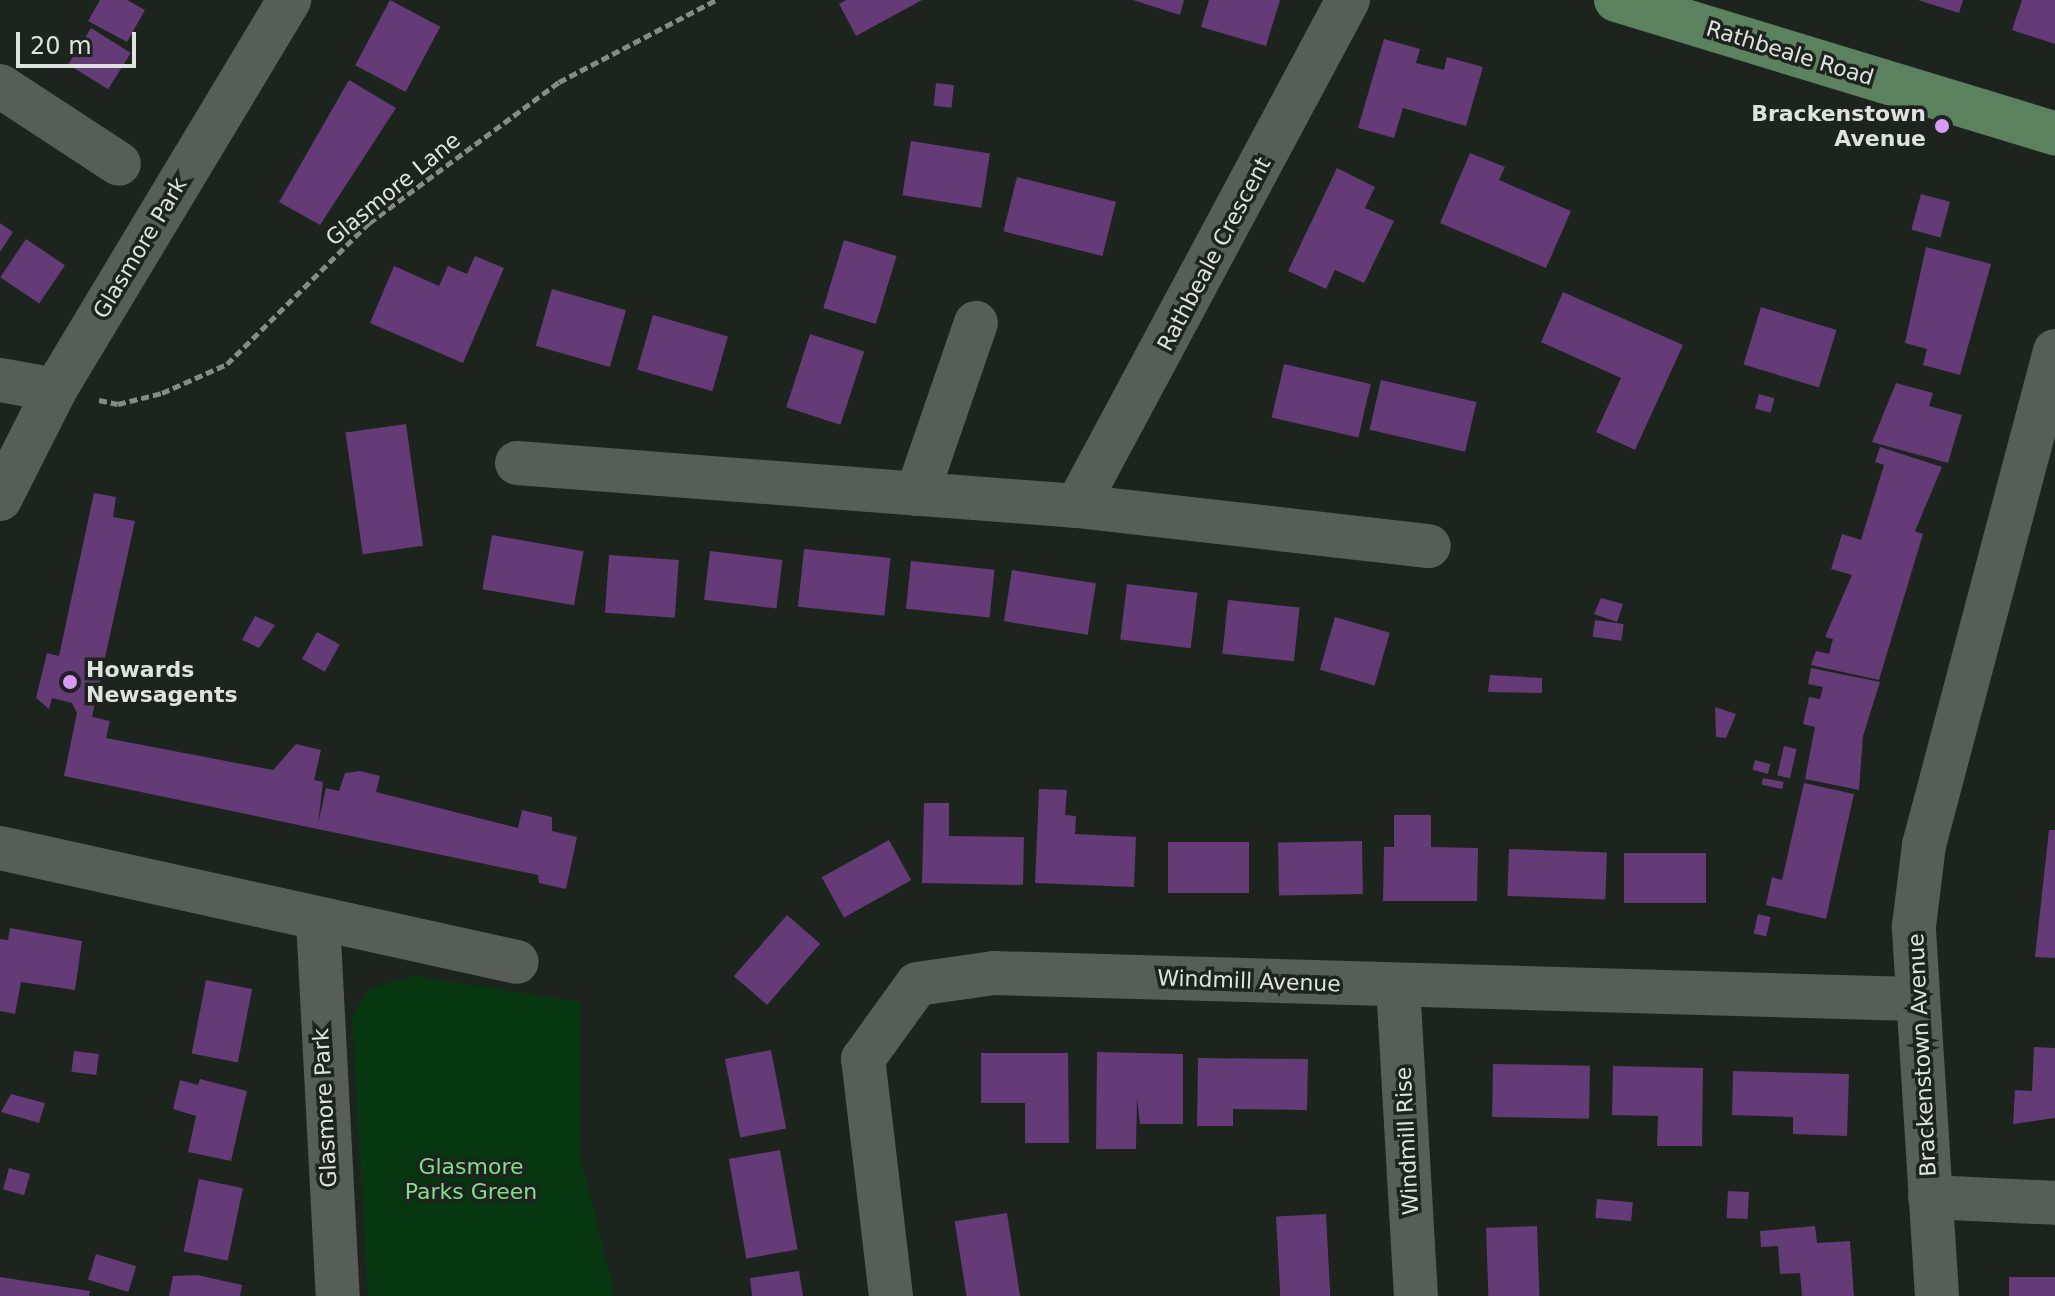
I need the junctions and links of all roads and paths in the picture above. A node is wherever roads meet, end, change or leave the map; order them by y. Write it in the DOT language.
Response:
graph roads {
  1 [pos="289,0"];
  2 [pos="716,0"];
  3 [pos="1348,0"];
  4 [pos="1616,0"];
  5 [pos="0,86"];
  6 [pos="2055,133"];
  7 [pos="119,164"];
  8 [pos="976,323"];
  9 [pos="2055,351"];
  10 [pos="0,380"];
  11 [pos="55,390"];
  12 [pos="517,463"];
  13 [pos="917,494"];
  14 [pos="0,499"];
  15 [pos="1077,506"];
  16 [pos="1429,546"];
  17 [pos="0,848"];
  18 [pos="318,920"];
  19 [pos="517,962"];
  20 [pos="1398,985"];
  21 [pos="1914,999"];
  22 [pos="1930,1197"];
  23 [pos="2055,1203"];
  24 [pos="338,1296"];
  25 [pos="891,1296"];
  26 [pos="1416,1296"];
  27 [pos="1937,1296"];
  1 -- 11 [label="street, Glasmore Park"];
  2 -- 11 [label="path, Glasmore Lane"];
  3 -- 15 [label="street, Rathbeale Crescent"];
  4 -- 6 [label="main road, Rathbeale Road"];
  5 -- 7 [label="street"];
  8 -- 13 [label="street"];
  9 -- 21 [label="street, Brackenstown Avenue"];
  10 -- 11 [label="street"];
  11 -- 14 [label="street, Glasmore Park"];
  12 -- 13 [label="street"];
  13 -- 15 [label="street"];
  15 -- 16 [label="street"];
  17 -- 18 [label="street"];
  18 -- 19 [label="street"];
  18 -- 24 [label="street, Glasmore Park"];
  20 -- 21 [label="street, Windmill Avenue"];
  20 -- 25 [label="street, Windmill Avenue"];
  20 -- 26 [label="street, Windmill Rise"];
  21 -- 22 [label="street, Brackenstown Avenue"];
  22 -- 23 [label="street"];
  22 -- 27 [label="street, Brackenstown Avenue"];
}
